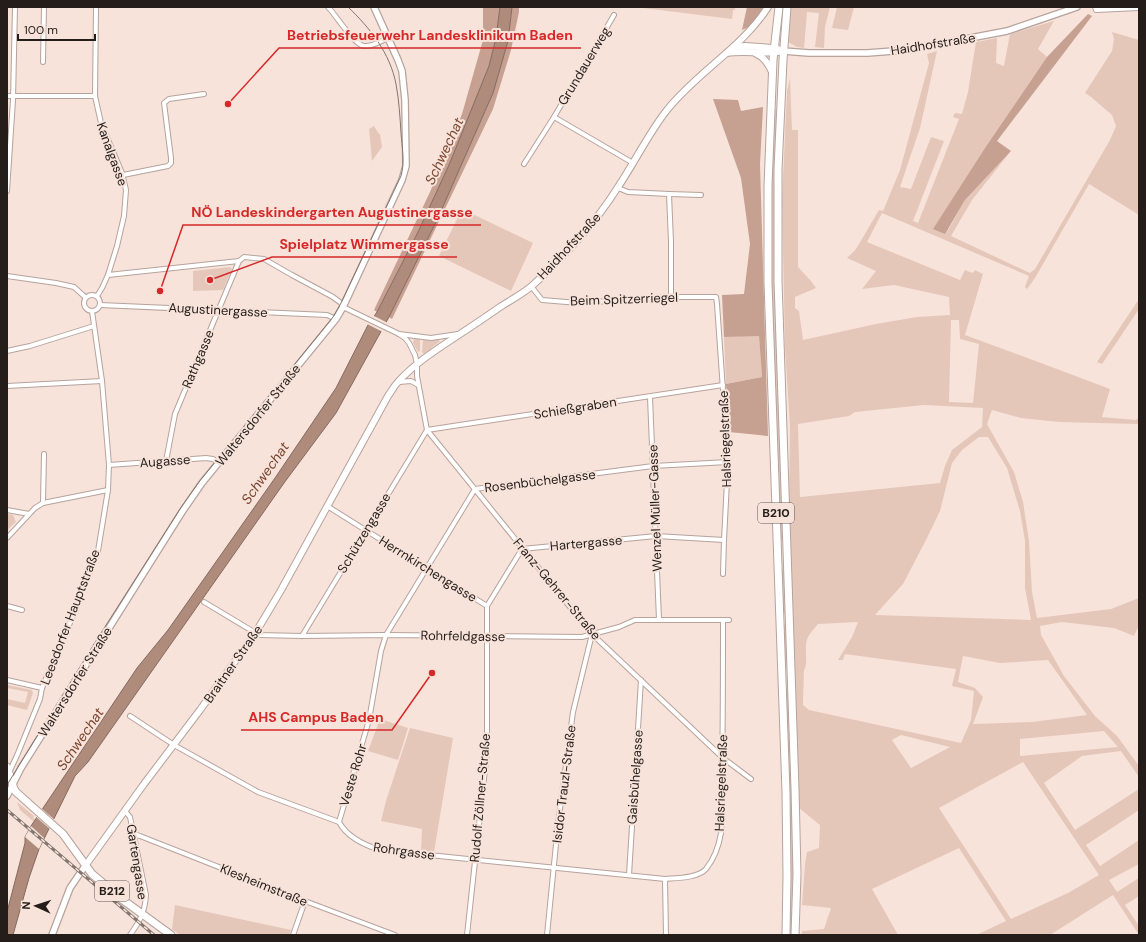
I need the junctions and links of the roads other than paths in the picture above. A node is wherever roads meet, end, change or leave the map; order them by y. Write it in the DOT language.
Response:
graph roads {
  1 [pos="15,7"];
  2 [pos="44,7"];
  3 [pos="96,7"];
  4 [pos="328,7"];
  5 [pos="374,7"];
  6 [pos="768,7"];
  7 [pos="779,7"];
  8 [pos="787,7"];
  9 [pos="1077,7"];
  10 [pos="1095,7"];
  11 [pos="1139,8"];
  12 [pos="614,15"];
  13 [pos="388,38"];
  14 [pos="733,47"];
  15 [pos="774,51"];
  16 [pos="783,51"];
  17 [pos="752,52"];
  18 [pos="727,53"];
  19 [pos="43,62"];
  20 [pos="773,73"];
  21 [pos="204,94"];
  22 [pos="7,96"];
  23 [pos="13,96"];
  24 [pos="95,96"];
  25 [pos="554,117"];
  26 [pos="633,163"];
  27 [pos="524,164"];
  28 [pos="123,175"];
  29 [pos="618,188"];
  30 [pos="7,191"];
  31 [pos="669,194"];
  32 [pos="701,194"];
  33 [pos="239,261"];
  34 [pos="108,275"];
  35 [pos="7,276"];
  36 [pos="531,286"];
  37 [pos="97,296"];
  38 [pos="85,297"];
  39 [pos="671,297"];
  40 [pos="717,304"];
  41 [pos="100,305"];
  42 [pos="343,307"];
  43 [pos="92,311"];
  44 [pos="218,311"];
  45 [pos="336,319"];
  46 [pos="94,326"];
  47 [pos="461,333"];
  48 [pos="399,334"];
  49 [pos="7,351"];
  50 [pos="417,364"];
  51 [pos="102,381"];
  52 [pos="398,382"];
  53 [pos="419,385"];
  54 [pos="723,385"];
  55 [pos="7,386"];
  56 [pos="650,397"];
  57 [pos="427,430"];
  58 [pos="44,454"];
  59 [pos="166,461"];
  60 [pos="728,462"];
  61 [pos="219,463"];
  62 [pos="109,465"];
  63 [pos="653,466"];
  64 [pos="475,489"];
  65 [pos="108,490"];
  66 [pos="43,503"];
  67 [pos="327,506"];
  68 [pos="7,510"];
  69 [pos="29,514"];
  70 [pos="366,530"];
  71 [pos="656,536"];
  72 [pos="8,537"];
  73 [pos="724,540"];
  74 [pos="7,544"];
  75 [pos="522,548"];
  76 [pos="426,568"];
  77 [pos="723,574"];
  78 [pos="204,602"];
  79 [pos="7,606"];
  80 [pos="487,606"];
  81 [pos="22,610"];
  82 [pos="659,620"];
  83 [pos="723,620"];
  84 [pos="729,620"];
  85 [pos="256,632"];
  86 [pos="592,634"];
  87 [pos="386,635"];
  88 [pos="302,636"];
  89 [pos="486,636"];
  90 [pos="7,680"];
  91 [pos="641,680"];
  92 [pos="42,688"];
  93 [pos="130,716"];
  94 [pos="174,745"];
  95 [pos="723,758"];
  96 [pos="8,772"];
  97 [pos="750,779"];
  98 [pos="13,785"];
  99 [pos="7,796"];
  100 [pos="125,811"];
  101 [pos="339,822"];
  102 [pos="134,834"];
  103 [pos="475,860"];
  104 [pos="85,866"];
  105 [pos="554,868"];
  106 [pos="629,875"];
  107 [pos="665,879"];
  108 [pos="305,901"];
  109 [pos="142,914"];
  110 [pos="381,933"];
  111 [pos="52,935"];
  112 [pos="130,935"];
  113 [pos="171,935"];
  114 [pos="293,935"];
  115 [pos="395,935"];
  116 [pos="467,935"];
  117 [pos="547,935"];
  118 [pos="666,935"];
  119 [pos="786,935"];
  120 [pos="795,935"];
  1 -- 23 [label="street"];
  2 -- 19 [label="street"];
  3 -- 24 [label="street, Kanalgasse"];
  4 -- 13 [label="street"];
  5 -- 13 [label="street, Waltersdorfer Straße"];
  6 -- 14 [label="main road, Haidhofstraße"];
  7 -- 15 [label="main road, B210"];
  8 -- 16 [label="main road, B210"];
  9 -- 16 [label="street, Haidhofstraße"];
  10 -- 11 [label="street"];
  12 -- 25 [label="street, Grundauerweg"];
  13 -- 42 [label="street, Waltersdorfer Straße"];
  14 -- 15 [label="main road, Haidhofstraße"];
  14 -- 18 [label="main road, Haidhofstraße"];
  15 -- 16 [label="main road, Haidhofstraße"];
  15 -- 17 [label="main road, Haidhofstraße"];
  15 -- 20 [label="main road, B210"];
  16 -- 120 [label="main road, B210"];
  17 -- 18 [label="main road, Haidhofstraße"];
  17 -- 20 [label="main road"];
  18 -- 26 [label="main road, Haidhofstraße"];
  20 -- 119 [label="main road, B210"];
  21 -- 28 [label="street"];
  22 -- 23 [label="street"];
  23 -- 24 [label="street"];
  23 -- 30 [label="street"];
  24 -- 28 [label="street, Kanalgasse"];
  25 -- 26 [label="street, Grundauerweg"];
  25 -- 27 [label="street, Grundauerweg"];
  26 -- 29 [label="main road, Haidhofstraße"];
  28 -- 34 [label="street, Kanalgasse"];
  29 -- 31 [label="street"];
  29 -- 36 [label="main road, Haidhofstraße"];
  31 -- 32 [label="street"];
  31 -- 39 [label="street"];
  33 -- 34 [label="street"];
  33 -- 42 [label="street"];
  33 -- 44 [label="street, Rathgasse"];
  34 -- 37 [label="street, Kanalgasse"];
  35 -- 38 [label="street, Leesdorfer Hauptstraße"];
  36 -- 39 [label="street, Beim Spitzerriegel"];
  36 -- 47 [label="main road, Haidhofstraße"];
  37 -- 38 [label="street"];
  37 -- 41 [label="street"];
  38 -- 43 [label="street, Leesdorfer Hauptstraße"];
  39 -- 40 [label="street, Beim Spitzerriegel"];
  40 -- 54 [label="street, Halsriegelstraße"];
  41 -- 43 [label="street"];
  41 -- 44 [label="street, Augustinergasse"];
  42 -- 45 [label="street, Waltersdorfer Straße"];
  42 -- 48 [label="street"];
  43 -- 46 [label="street, Leesdorfer Hauptstraße"];
  44 -- 45 [label="street, Augustinergasse"];
  44 -- 59 [label="street, Rathgasse"];
  45 -- 61 [label="street, Waltersdorfer Straße"];
  46 -- 49 [label="street"];
  46 -- 51 [label="street, Leesdorfer Hauptstraße"];
  47 -- 48 [label="street, Haidhofstraße"];
  47 -- 50 [label="main road, Braitner Straße"];
  48 -- 50 [label="street, Franz-Gehrer-Straße"];
  50 -- 52 [label="main road, Braitner Straße"];
  50 -- 53 [label="street, Franz-Gehrer-Straße"];
  51 -- 55 [label="street"];
  51 -- 62 [label="street, Leesdorfer Hauptstraße"];
  52 -- 53 [label="street"];
  52 -- 67 [label="main road, Braitner Straße"];
  53 -- 57 [label="street, Franz-Gehrer-Straße"];
  54 -- 56 [label="street, Schießgraben"];
  54 -- 60 [label="street, Halsriegelstraße"];
  56 -- 57 [label="street, Schießgraben"];
  56 -- 63 [label="street, Wenzel Müller-Gasse"];
  57 -- 64 [label="street, Franz-Gehrer-Straße"];
  57 -- 70 [label="street, Schützengasse"];
  58 -- 66 [label="street"];
  59 -- 61 [label="street, Augasse"];
  59 -- 62 [label="street, Augasse"];
  60 -- 63 [label="street, Rosenbüchelgasse"];
  60 -- 73 [label="street, Halsriegelstraße"];
  61 -- 98 [label="street, Waltersdorfer Straße"];
  62 -- 65 [label="street, Leesdorfer Hauptstraße"];
  63 -- 64 [label="street, Rosenbüchelgasse"];
  63 -- 71 [label="street, Wenzel Müller-Gasse"];
  64 -- 75 [label="street, Franz-Gehrer-Straße"];
  64 -- 76 [label="street, Rosenbüchelgasse"];
  65 -- 66 [label="street"];
  65 -- 92 [label="street, Leesdorfer Hauptstraße"];
  66 -- 69 [label="street"];
  67 -- 70 [label="street, Herrnkirchengasse"];
  67 -- 85 [label="main road, Braitner Straße"];
  68 -- 69 [label="street"];
  69 -- 72 [label="street"];
  70 -- 76 [label="street, Herrnkirchengasse"];
  70 -- 88 [label="street, Schützengasse"];
  71 -- 73 [label="street, Hartergasse"];
  71 -- 75 [label="street, Hartergasse"];
  71 -- 82 [label="street, Wenzel Müller-Gasse"];
  72 -- 74 [label="street"];
  73 -- 77 [label="street, Halsriegelstraße"];
  75 -- 80 [label="street"];
  75 -- 86 [label="street, Franz-Gehrer-Straße"];
  76 -- 80 [label="street, Herrnkirchengasse"];
  76 -- 87 [label="street, Rosenbüchelgasse"];
  78 -- 85 [label="street, Rohrfeldgasse"];
  79 -- 81 [label="street"];
  80 -- 89 [label="street"];
  82 -- 83 [label="street, Rohrfeldgasse"];
  82 -- 86 [label="street, Rohrfeldgasse"];
  83 -- 84 [label="street, Rohrfeldgasse"];
  83 -- 95 [label="street, Halsriegelstraße"];
  85 -- 88 [label="street, Rohrfeldgasse"];
  85 -- 94 [label="main road, Braitner Straße"];
  86 -- 89 [label="street, Rohrfeldgasse"];
  86 -- 91 [label="street, Franz-Gehrer-Straße"];
  86 -- 105 [label="street, Isidor Trauzl-Straße"];
  87 -- 88 [label="street, Rohrfeldgasse"];
  87 -- 89 [label="street, Rohrfeldgasse"];
  87 -- 101 [label="street, Veste Rohr"];
  89 -- 103 [label="street, Rudolf Zöllner-Straße"];
  90 -- 92 [label="street"];
  91 -- 95 [label="street, Franz-Gehrer-Straße"];
  91 -- 106 [label="street, Gaisbühelgasse"];
  92 -- 96 [label="street, Leesdorfer Hauptstraße"];
  93 -- 94 [label="street, Rohrgasse"];
  94 -- 100 [label="main road, Braitner Straße"];
  94 -- 101 [label="street, Rohrgasse"];
  95 -- 97 [label="street, Franz-Gehrer-Straße"];
  95 -- 107 [label="street, Halsriegelstraße"];
  96 -- 98 [label="main road, B212"];
  98 -- 99 [label="street, Waltersdorfer Straße"];
  98 -- 104 [label="main road, B212"];
  100 -- 102 [label="street, Gartengasse"];
  100 -- 104 [label="main road, Braitner Straße"];
  101 -- 103 [label="street, Rohrgasse"];
  102 -- 108 [label="street, Klesheimstraße"];
  102 -- 109 [label="street, Gartengasse"];
  103 -- 105 [label="street, Rohrgasse"];
  103 -- 116 [label="street, Rudolf Zöllner-Straße"];
  104 -- 109 [label="main road, B212"];
  104 -- 111 [label="street, Braitner Straße"];
  105 -- 106 [label="street, Rohrgasse"];
  105 -- 117 [label="street, Isidor Trauzl-Straße"];
  106 -- 107 [label="street, Rohrgasse"];
  107 -- 118 [label="street"];
  108 -- 110 [label="street, Klesheimstraße"];
  108 -- 114 [label="street"];
  109 -- 112 [label="street, Gartengasse"];
  109 -- 113 [label="main road, B212"];
  110 -- 115 [label="street, Klesheimstraße"];
}
